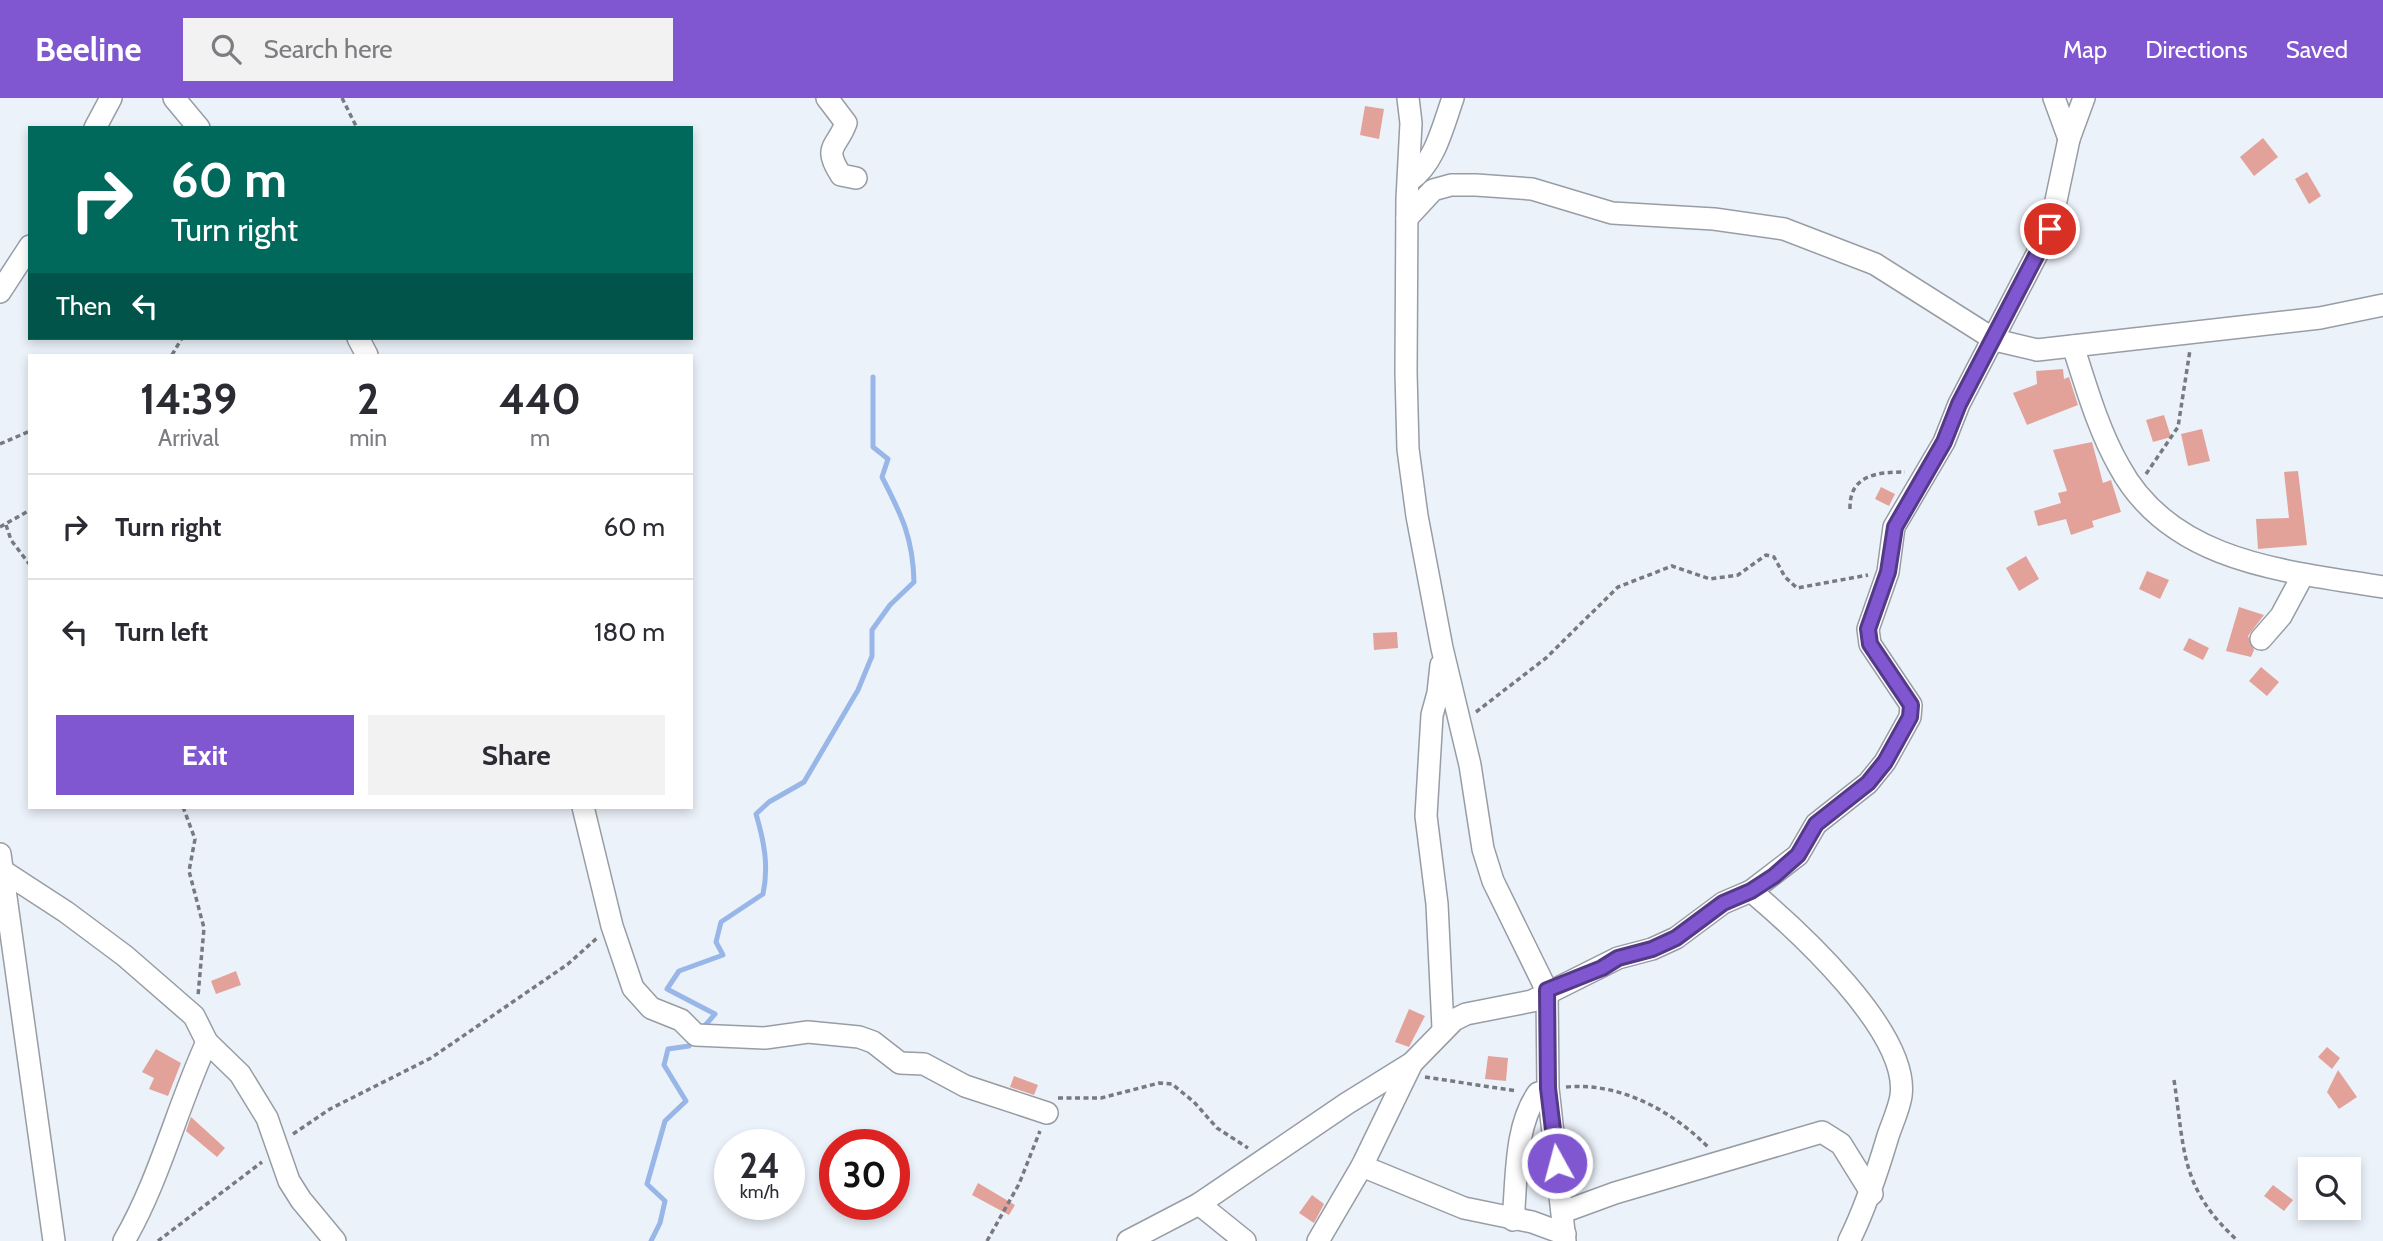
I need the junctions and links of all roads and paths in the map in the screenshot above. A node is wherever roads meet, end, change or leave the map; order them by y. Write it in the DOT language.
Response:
graph roads {
  1 [pos="111,98"];
  2 [pos="174,98"];
  3 [pos="342,98"];
  4 [pos="827,98"];
  5 [pos="1408,98"];
  6 [pos="1453,98"];
  7 [pos="2054,98"];
  8 [pos="2084,98"];
  9 [pos="95,126"];
  10 [pos="197,126"];
  11 [pos="356,126"];
  12 [pos="2069,139"];
  13 [pos="856,178"];
  14 [pos="1409,180"];
  15 [pos="1407,218"];
  16 [pos="28,249"];
  17 [pos="0,292"];
  18 [pos="2383,305"];
  19 [pos="2194,334"];
  20 [pos="1995,340"];
  21 [pos="2073,346"];
  22 [pos="28,432"];
  23 [pos="0,444"];
  24 [pos="1927,471"];
  25 [pos="2143,500"];
  26 [pos="1850,509"];
  27 [pos="28,511"];
  28 [pos="6,524"];
  29 [pos="0,527"];
  30 [pos="28,562"];
  31 [pos="1888,572"];
  32 [pos="2303,575"];
  33 [pos="2383,587"];
  34 [pos="2261,639"];
  35 [pos="1442,648"];
  36 [pos="1460,724"];
  37 [pos="184,809"];
  38 [pos="583,809"];
  39 [pos="1,863"];
  40 [pos="1751,891"];
  41 [pos="612,926"];
  42 [pos="1547,990"];
  43 [pos="194,1016"];
  44 [pos="1443,1028"];
  45 [pos="207,1042"];
  46 [pos="1410,1069"];
  47 [pos="2174,1080"];
  48 [pos="1543,1091"];
  49 [pos="1047,1113"];
  50 [pos="278,1146"];
  51 [pos="1267,1160"];
  52 [pos="1722,1163"];
  53 [pos="1363,1166"];
  54 [pos="1872,1194"];
  55 [pos="1199,1204"];
  56 [pos="1563,1212"];
  57 [pos="1513,1220"];
  58 [pos="1565,1238"];
  59 [pos="54,1241"];
  60 [pos="124,1241"];
  61 [pos="158,1241"];
  62 [pos="335,1241"];
  63 [pos="987,1241"];
  64 [pos="1128,1241"];
  65 [pos="1245,1241"];
  66 [pos="1318,1241"];
  67 [pos="1849,1241"];
  68 [pos="2238,1241"];
  1 -- 9 [label="street"];
  2 -- 10 [label="street"];
  3 -- 11 [label="path"];
  4 -- 13 [label="street"];
  5 -- 14 [label="street"];
  6 -- 14 [label="street"];
  7 -- 12 [label="street"];
  8 -- 12 [label="street"];
  12 -- 20 [label="street"];
  14 -- 15 [label="street"];
  15 -- 20 [label="street"];
  15 -- 35 [label="street"];
  16 -- 17 [label="street"];
  18 -- 19 [label="street"];
  19 -- 21 [label="street"];
  19 -- 25 [label="path"];
  20 -- 21 [label="street"];
  20 -- 24 [label="street"];
  21 -- 25 [label="street"];
  22 -- 23 [label="path"];
  24 -- 26 [label="path"];
  24 -- 31 [label="street"];
  25 -- 32 [label="street"];
  27 -- 28 [label="path"];
  28 -- 29 [label="path"];
  28 -- 30 [label="path"];
  31 -- 36 [label="path"];
  31 -- 40 [label="street"];
  32 -- 33 [label="street"];
  32 -- 34 [label="street"];
  35 -- 36 [label="street"];
  35 -- 44 [label="street"];
  36 -- 42 [label="street"];
  37 -- 43 [label="path"];
  38 -- 41 [label="street"];
  39 -- 43 [label="street"];
  39 -- 59 [label="street"];
  40 -- 42 [label="street"];
  40 -- 54 [label="street"];
  41 -- 49 [label="street"];
  41 -- 50 [label="path"];
  42 -- 44 [label="street"];
  42 -- 48 [label="street"];
  43 -- 45 [label="street"];
  44 -- 46 [label="street"];
  45 -- 50 [label="street"];
  45 -- 60 [label="street"];
  46 -- 48 [label="path"];
  46 -- 51 [label="street"];
  46 -- 53 [label="street"];
  47 -- 68 [label="path"];
  48 -- 52 [label="path"];
  48 -- 56 [label="street"];
  48 -- 57 [label="street"];
  49 -- 51 [label="path"];
  49 -- 63 [label="path"];
  50 -- 61 [label="path"];
  50 -- 62 [label="street"];
  51 -- 55 [label="street"];
  52 -- 54 [label="street"];
  52 -- 56 [label="street"];
  53 -- 57 [label="street"];
  53 -- 66 [label="street"];
  54 -- 67 [label="street"];
  55 -- 64 [label="street"];
  55 -- 65 [label="street"];
  56 -- 58 [label="street"];
  57 -- 58 [label="street"];
}
